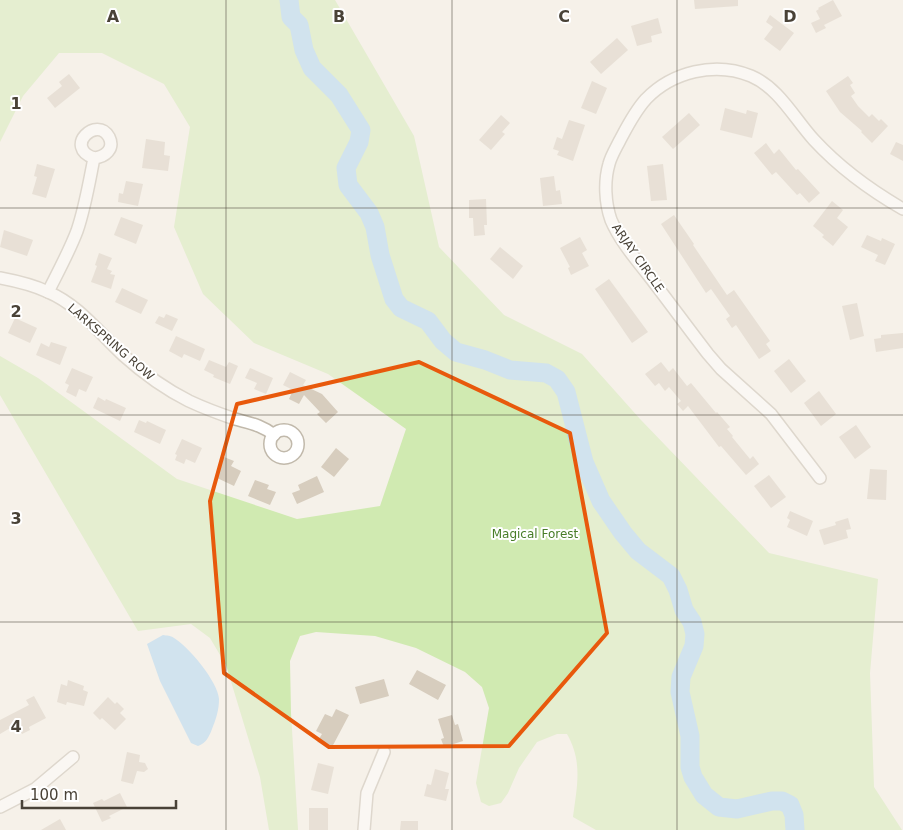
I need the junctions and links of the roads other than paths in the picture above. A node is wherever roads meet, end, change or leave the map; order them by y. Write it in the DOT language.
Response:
graph roads {
  1 [pos="94,158"];
  2 [pos="903,209"];
  3 [pos="0,278"];
  4 [pos="48,292"];
  5 [pos="274,435"];
  6 [pos="820,478"];
  7 [pos="384,752"];
  8 [pos="73,757"];
  9 [pos="0,807"];
  10 [pos="364,830"];
  1 -- 4 [label="street"];
  2 -- 6 [label="street, ARJAY CIRCLE"];
  3 -- 4 [label="street, LARKSPRING ROW"];
  4 -- 5 [label="street, LARKSPRING ROW"];
  7 -- 10 [label="street"];
  8 -- 9 [label="street"];
}
